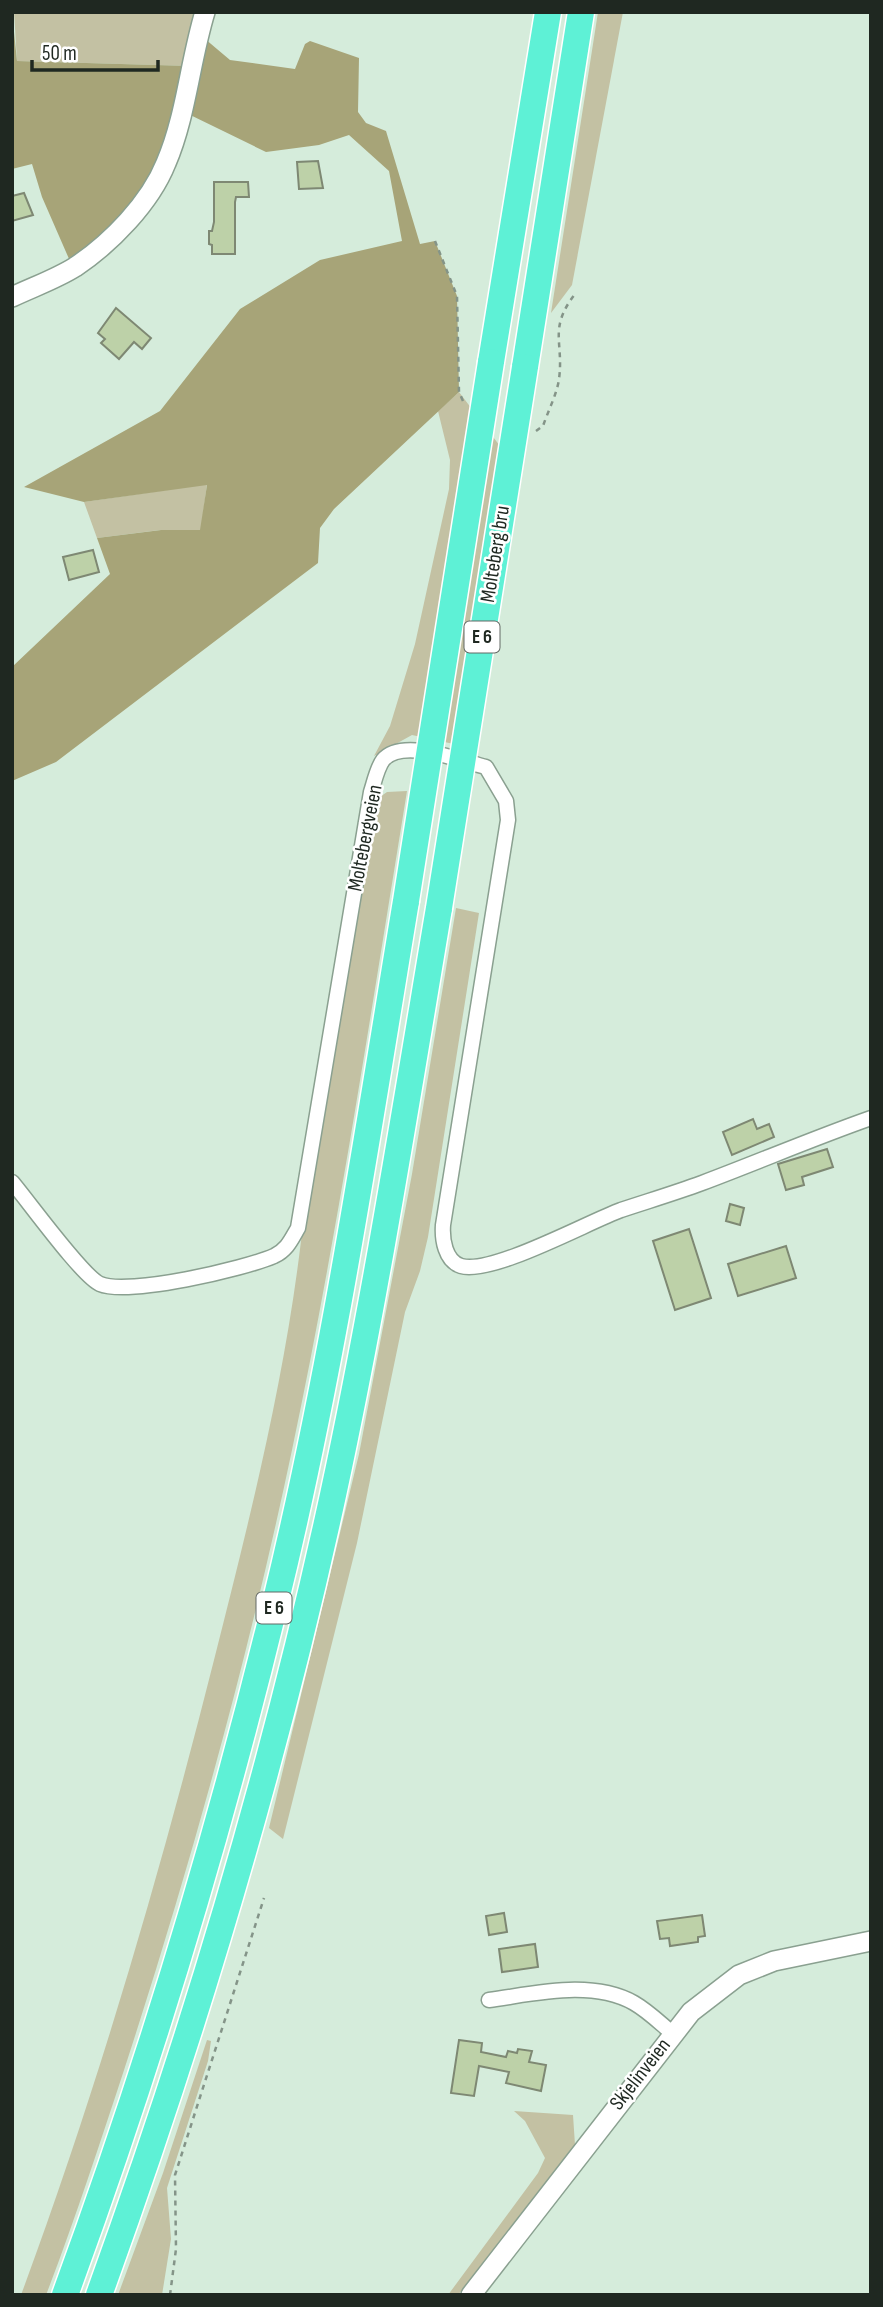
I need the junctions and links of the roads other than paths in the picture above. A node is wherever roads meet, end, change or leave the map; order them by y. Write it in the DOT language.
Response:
graph roads {
  1 [pos="205,12"];
  2 [pos="548,12"];
  3 [pos="581,12"];
  4 [pos="12,297"];
  5 [pos="871,1118"];
  6 [pos="12,1182"];
  7 [pos="871,1941"];
  8 [pos="489,2000"];
  9 [pos="672,2033"];
  10 [pos="65,2295"];
  11 [pos="99,2295"];
  12 [pos="471,2295"];
  1 -- 4 [label="main road"];
  2 -- 10 [label="highway, Molteberg bru / E 6, bridge"];
  3 -- 11 [label="highway, Molteberg bru / E 6, bridge"];
  5 -- 6 [label="street, Moltebergveien"];
  7 -- 9 [label="main road, Skjelinveien"];
  8 -- 9 [label="street"];
  9 -- 12 [label="main road, Skjelinveien"];
}
